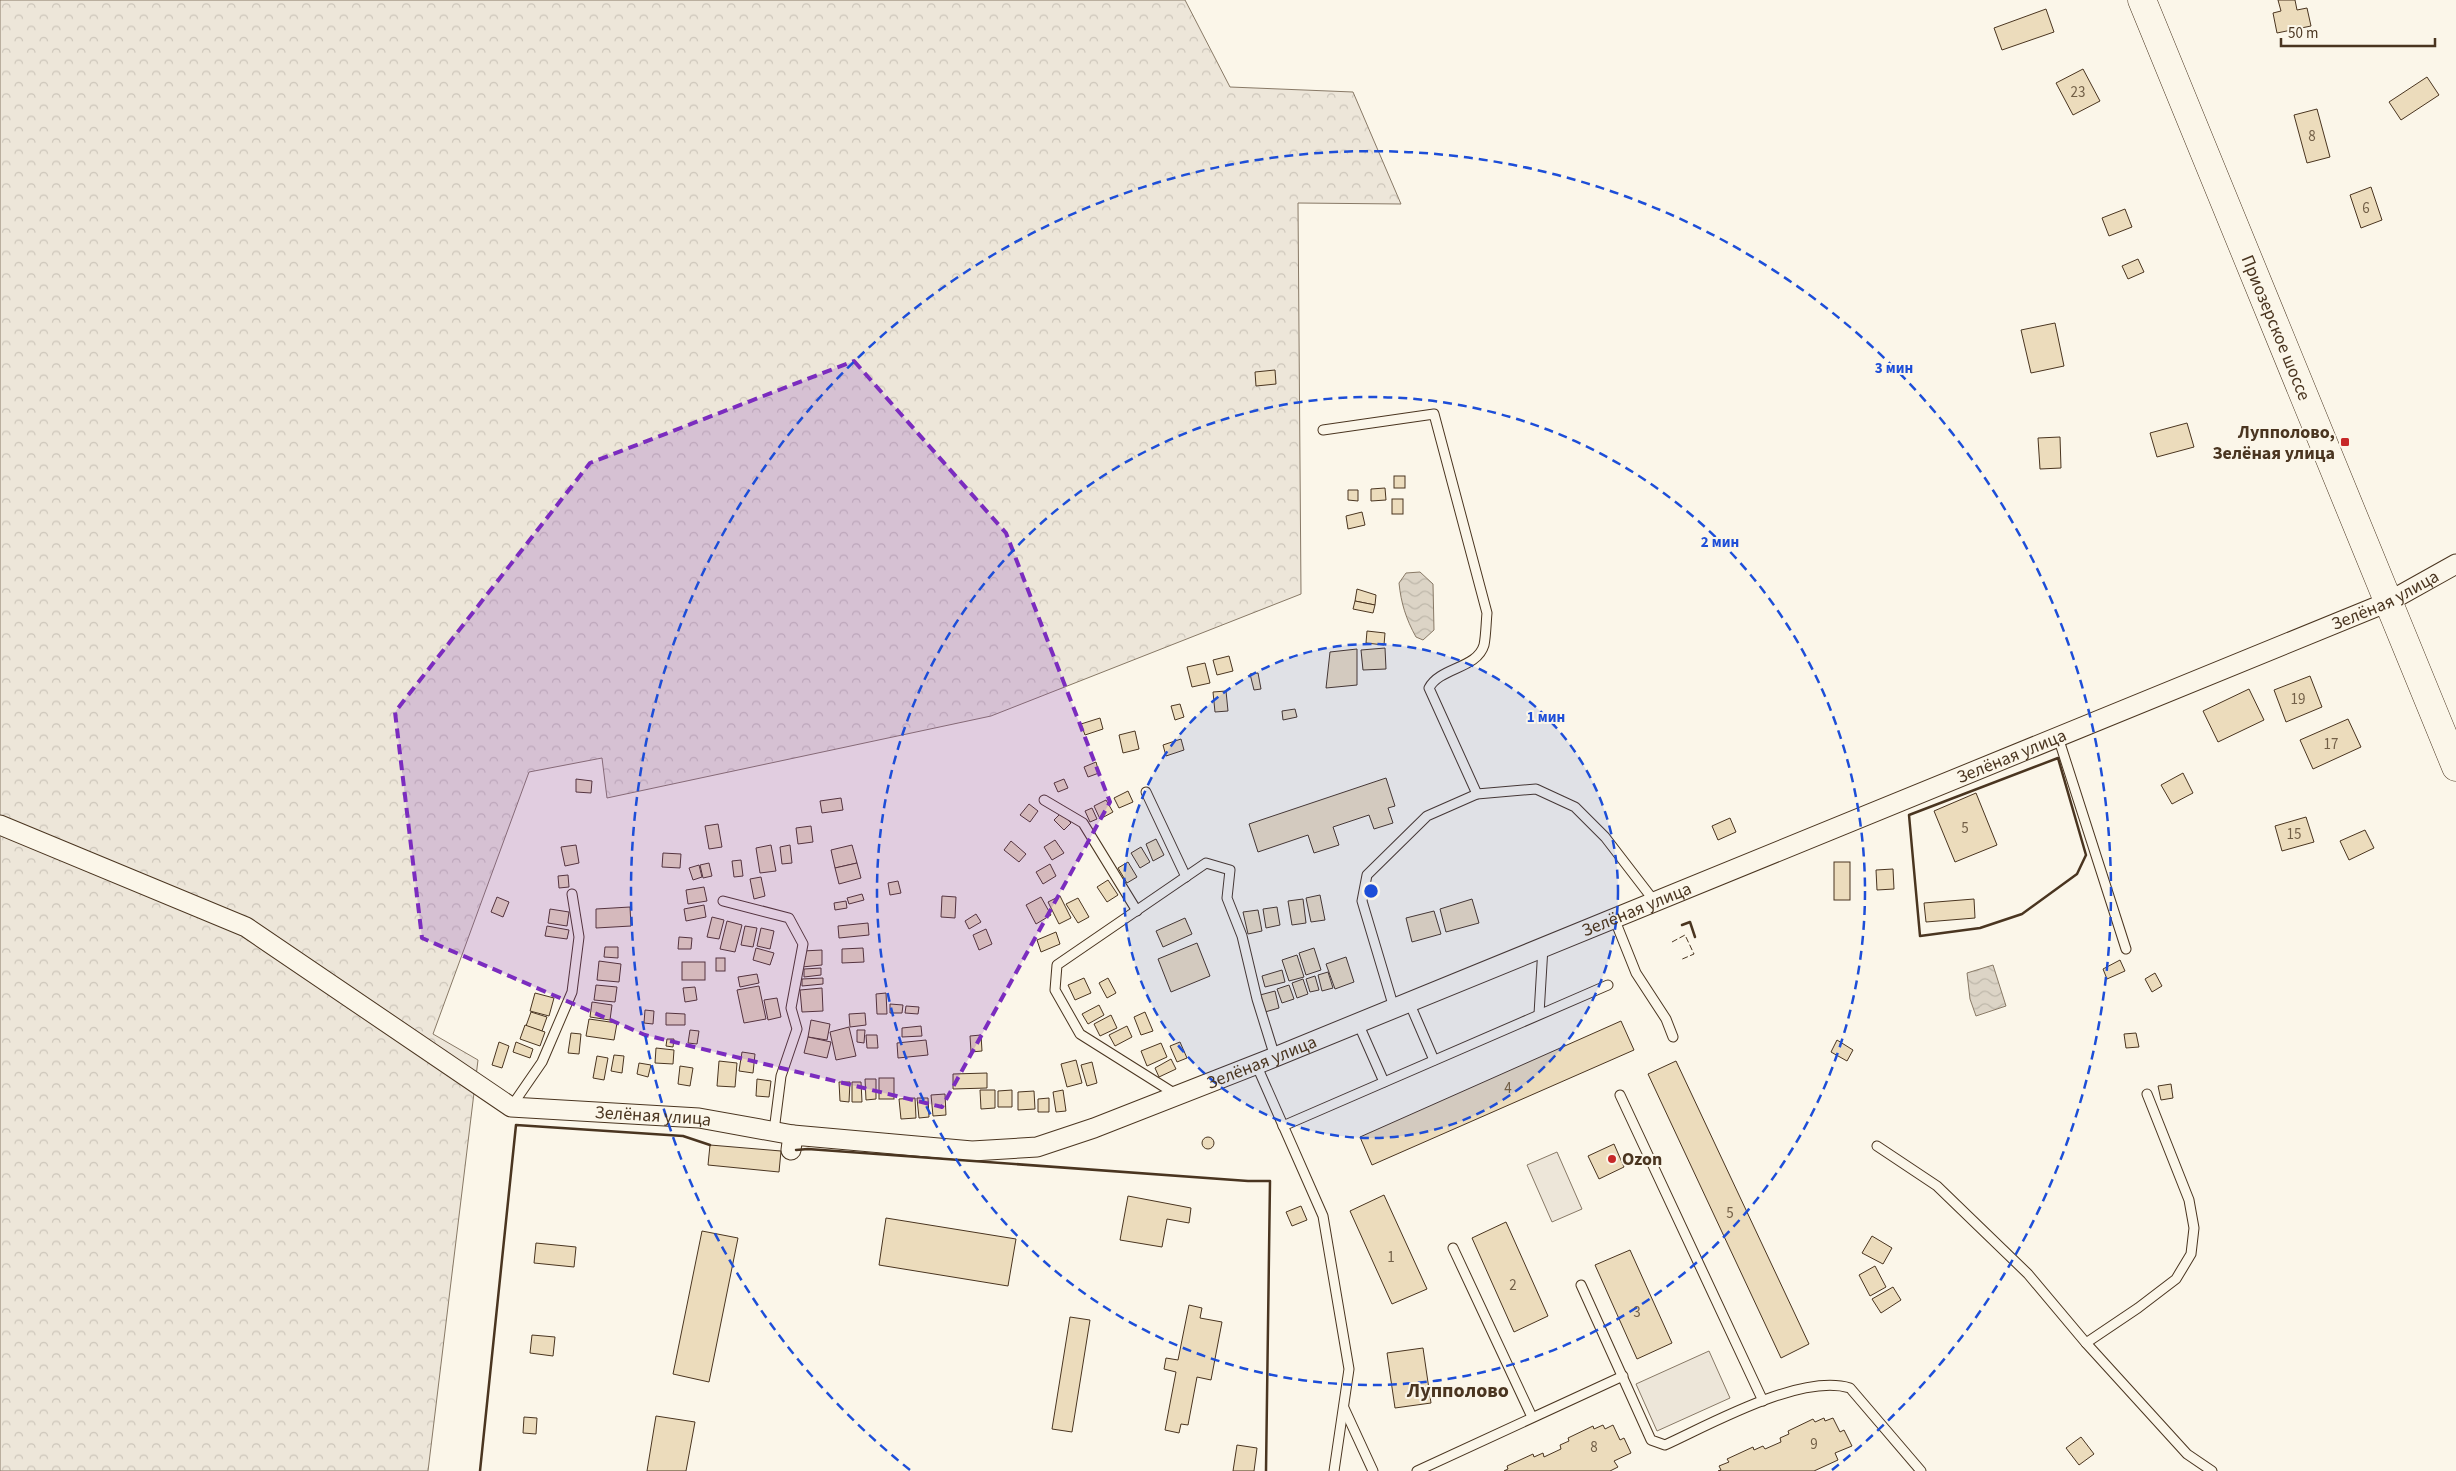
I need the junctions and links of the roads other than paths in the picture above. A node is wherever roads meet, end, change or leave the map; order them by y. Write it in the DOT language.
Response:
graph roads {
  1 [pos="2142,0"];
  2 [pos="1322,430"];
  3 [pos="2456,564"];
  4 [pos="2388,602"];
  5 [pos="2058,737"];
  6 [pos="2455,761"];
  7 [pos="1146,792"];
  8 [pos="1477,794"];
  9 [pos="1044,800"];
  10 [pos="0,824"];
  11 [pos="1186,877"];
  12 [pos="572,894"];
  13 [pos="723,901"];
  14 [pos="1655,902"];
  15 [pos="1137,911"];
  16 [pos="1614,918"];
  17 [pos="1543,947"];
  18 [pos="2126,948"];
  19 [pos="1608,985"];
  20 [pos="1401,1005"];
  21 [pos="1539,1014"];
  22 [pos="1358,1023"];
  23 [pos="1673,1037"];
  24 [pos="1275,1057"];
  25 [pos="1434,1060"];
  26 [pos="1256,1064"];
  27 [pos="1384,1082"];
  28 [pos="2147,1094"];
  29 [pos="1178,1095"];
  30 [pos="1620,1095"];
  31 [pos="511,1107"];
  32 [pos="1283,1126"];
  33 [pos="774,1131"];
  34 [pos="1877,1146"];
  35 [pos="1452,1248"];
  36 [pos="1581,1285"];
  37 [pos="2086,1343"];
  38 [pos="1622,1376"];
  39 [pos="1763,1400"];
  40 [pos="1344,1408"];
  41 [pos="1532,1417"];
  42 [pos="1334,1471"];
  43 [pos="1373,1471"];
  44 [pos="1417,1471"];
  45 [pos="1921,1471"];
  46 [pos="2212,1471"];
  1 -- 4 [label="main road, Приозерское шоссе"];
  2 -- 8 [label="lane"];
  3 -- 4 [label="street, Зелёная улица"];
  4 -- 5 [label="street, Зелёная улица"];
  4 -- 6 [label="main road, Приозерское шоссе"];
  5 -- 14 [label="street, Зелёная улица"];
  5 -- 18 [label="lane"];
  7 -- 11 [label="lane"];
  8 -- 14 [label="lane"];
  8 -- 20 [label="lane"];
  9 -- 15 [label="lane"];
  10 -- 31 [label="street"];
  11 -- 15 [label="lane"];
  11 -- 24 [label="lane"];
  12 -- 31 [label="lane"];
  13 -- 33 [label="lane"];
  14 -- 16 [label="street, Зелёная улица"];
  15 -- 29 [label="lane"];
  16 -- 17 [label="street, Зелёная улица"];
  16 -- 23 [label="lane"];
  17 -- 20 [label="street, Зелёная улица"];
  17 -- 21 [label="lane"];
  19 -- 21 [label="lane"];
  20 -- 22 [label="street, Зелёная улица"];
  20 -- 25 [label="lane"];
  21 -- 25 [label="lane"];
  22 -- 24 [label="street, Зелёная улица"];
  22 -- 27 [label="lane"];
  24 -- 26 [label="street, Зелёная улица"];
  25 -- 27 [label="lane"];
  26 -- 29 [label="street, Зелёная улица"];
  26 -- 32 [label="lane"];
  27 -- 32 [label="lane"];
  28 -- 37 [label="lane"];
  29 -- 33 [label="street, Зелёная улица"];
  30 -- 39 [label="lane"];
  31 -- 33 [label="street, Зелёная улица"];
  32 -- 40 [label="lane"];
  34 -- 37 [label="lane"];
  35 -- 41 [label="lane"];
  36 -- 38 [label="lane"];
  37 -- 46 [label="lane"];
  38 -- 39 [label="lane"];
  38 -- 41 [label="lane"];
  39 -- 45 [label="lane"];
  40 -- 42 [label="lane"];
  40 -- 43 [label="lane"];
  41 -- 44 [label="lane"];
}
